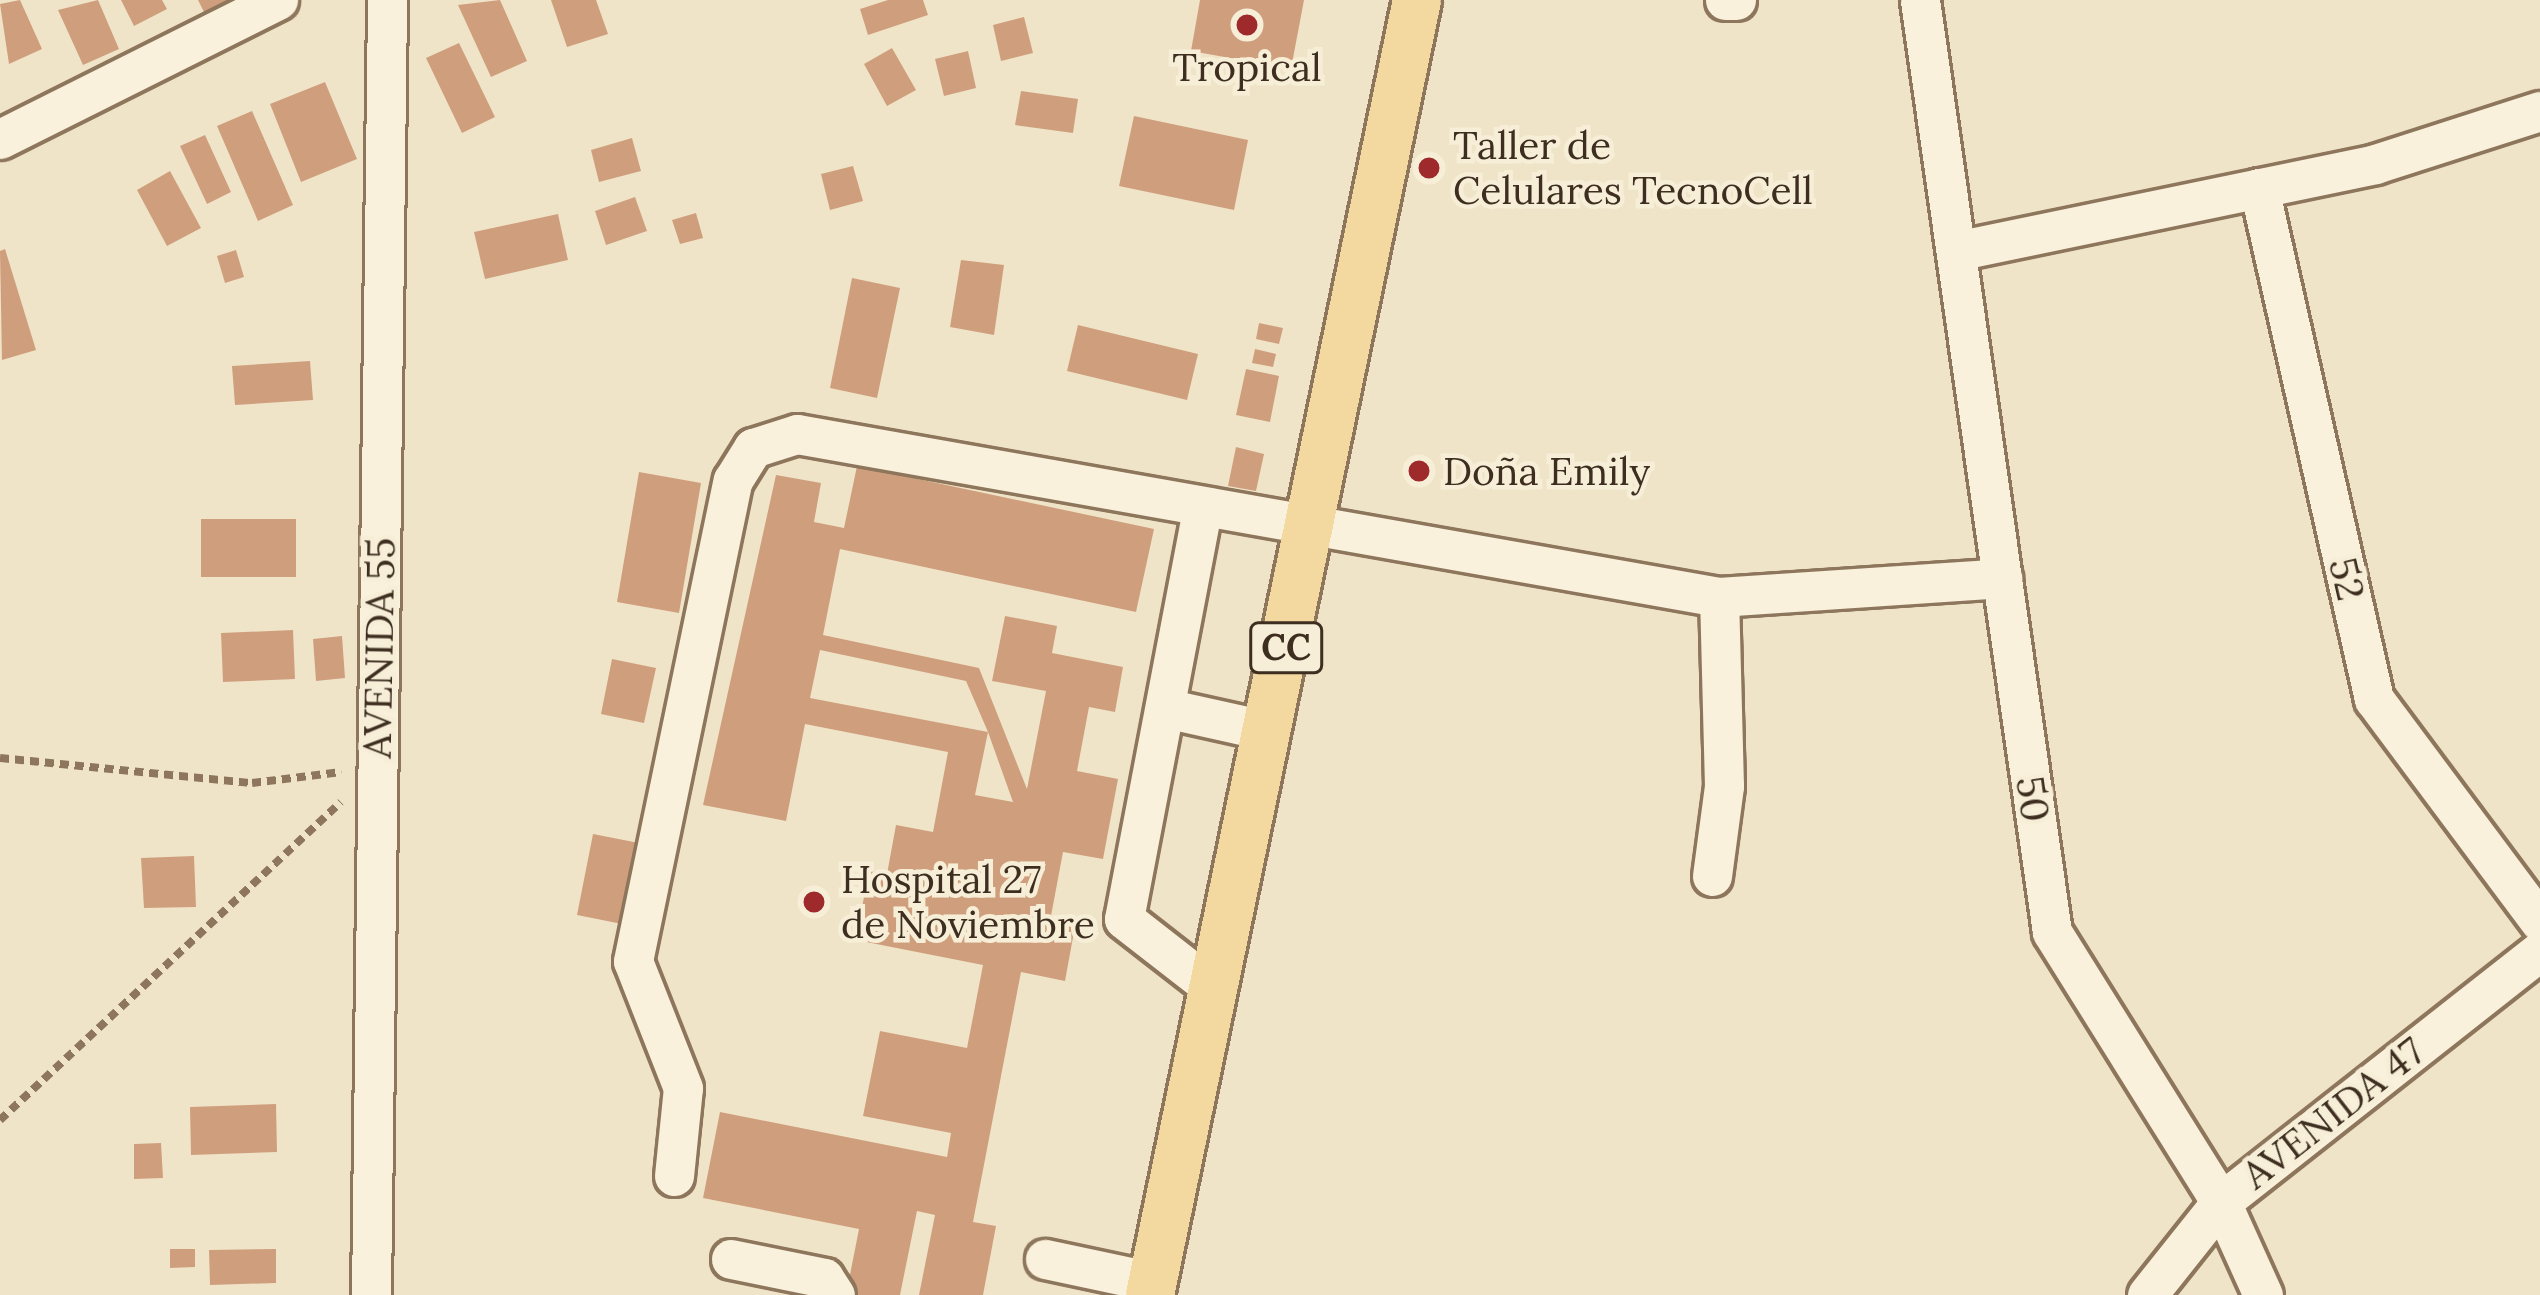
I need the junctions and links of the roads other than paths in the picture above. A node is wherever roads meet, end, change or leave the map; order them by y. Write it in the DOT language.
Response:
graph roads {
  1 [pos="278,0"];
  2 [pos="387,0"];
  3 [pos="1417,0"];
  4 [pos="1725,0"];
  5 [pos="1736,0"];
  6 [pos="1920,0"];
  7 [pos="2540,111"];
  8 [pos="0,139"];
  9 [pos="2259,188"];
  10 [pos="1961,250"];
  11 [pos="1202,510"];
  12 [pos="1311,530"];
  13 [pos="2002,578"];
  14 [pos="1719,597"];
  15 [pos="1165,708"];
  16 [pos="1268,731"];
  17 [pos="1712,876"];
  18 [pos="2540,922"];
  19 [pos="2540,951"];
  20 [pos="1214,989"];
  21 [pos="674,1176"];
  22 [pos="2221,1202"];
  23 [pos="730,1259"];
  24 [pos="1046,1259"];
  25 [pos="1151,1289"];
  26 [pos="370,1295"];
  27 [pos="836,1295"];
  28 [pos="2147,1295"];
  29 [pos="2264,1295"];
  1 -- 8 [label="street"];
  2 -- 26 [label="street, AVENIDA 55"];
  3 -- 12 [label="main road, CC"];
  4 -- 5 [label="street"];
  6 -- 10 [label="street, 50"];
  7 -- 9 [label="street"];
  9 -- 10 [label="street"];
  9 -- 18 [label="street, 52"];
  10 -- 13 [label="street, 50"];
  11 -- 12 [label="street"];
  11 -- 15 [label="street"];
  11 -- 21 [label="street"];
  12 -- 14 [label="street"];
  12 -- 16 [label="main road, CC"];
  13 -- 14 [label="street"];
  13 -- 22 [label="street, 50"];
  14 -- 17 [label="street"];
  15 -- 16 [label="street"];
  15 -- 20 [label="street"];
  16 -- 20 [label="main road, CC"];
  19 -- 22 [label="street, AVENIDA 47"];
  20 -- 25 [label="main road, CC"];
  22 -- 28 [label="street, AVENIDA 47"];
  22 -- 29 [label="street, 50"];
  23 -- 27 [label="street"];
  24 -- 25 [label="street"];
}
